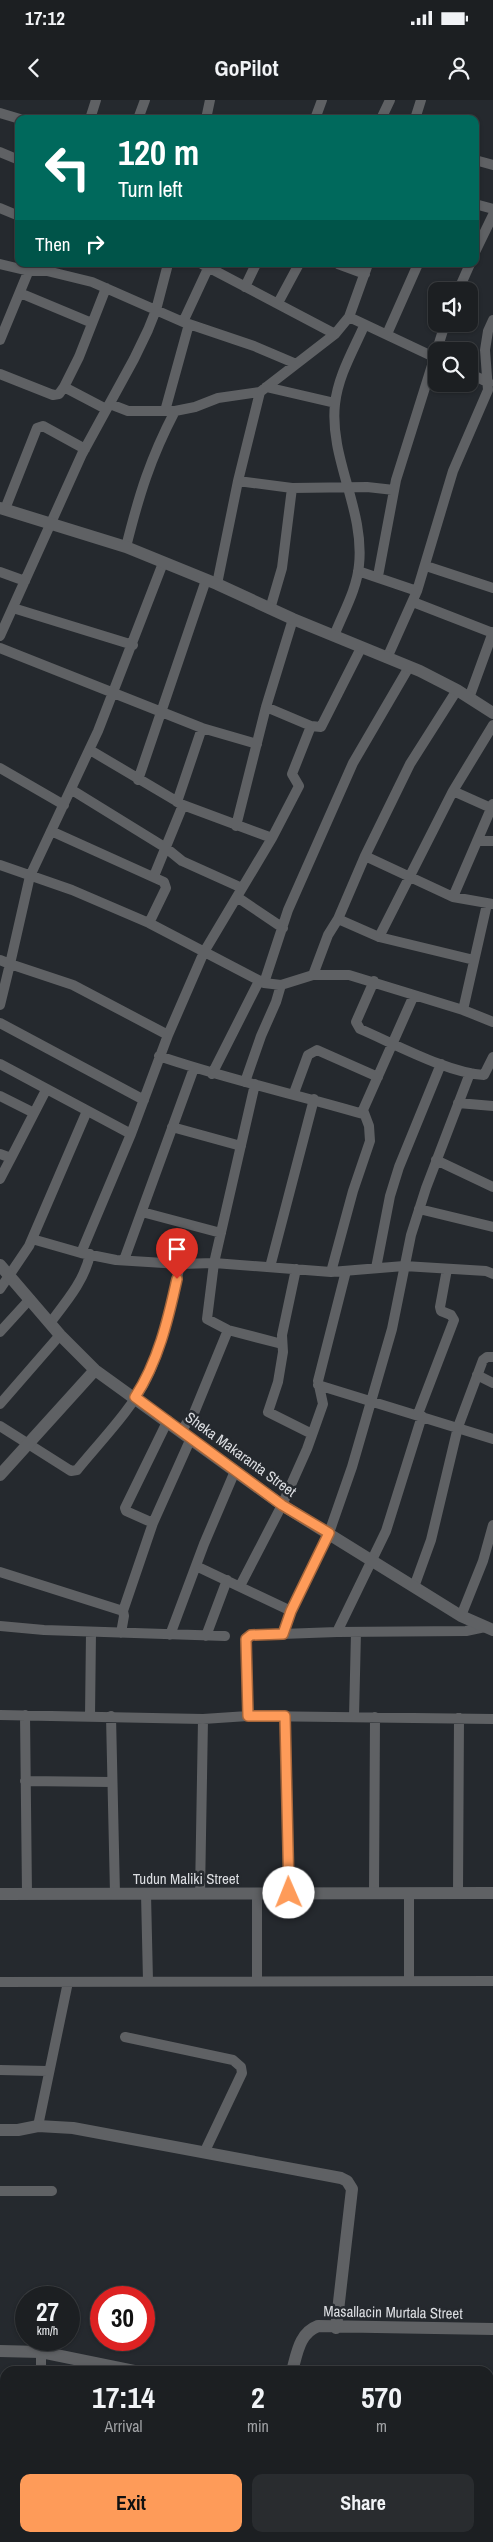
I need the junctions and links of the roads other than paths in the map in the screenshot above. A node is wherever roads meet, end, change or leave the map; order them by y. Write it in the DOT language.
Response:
graph roads {
  1 [pos="96,100"];
  2 [pos="145,100"];
  3 [pos="210,100"];
  4 [pos="322,100"];
  5 [pos="390,100"];
  6 [pos="421,100"];
  7 [pos="0,113"];
  8 [pos="91,115"];
  9 [pos="139,115"];
  10 [pos="207,115"];
  11 [pos="316,115"];
  12 [pos="384,115"];
  13 [pos="416,115"];
  14 [pos="15,118"];
  15 [pos="0,152"];
  16 [pos="15,158"];
  17 [pos="479,161"];
  18 [pos="493,165"];
  19 [pos="479,205"];
  20 [pos="0,208"];
  21 [pos="493,209"];
  22 [pos="15,214"];
  23 [pos="493,215"];
  24 [pos="479,244"];
  25 [pos="0,264"];
  26 [pos="15,266"];
  27 [pos="30,267"];
  28 [pos="167,267"];
  29 [pos="206,267"];
  30 [pos="211,267"];
  31 [pos="255,267"];
  32 [pos="297,267"];
  33 [pos="417,267"];
  34 [pos="469,267"];
  35 [pos="367,269"];
  36 [pos="462,282"];
  37 [pos="246,286"];
  38 [pos="106,288"];
  39 [pos="20,293"];
  40 [pos="278,303"];
  41 [pos="156,310"];
  42 [pos="349,317"];
  43 [pos="493,320"];
  44 [pos="186,322"];
  45 [pos="92,323"];
  46 [pos="364,326"];
  47 [pos="2,328"];
  48 [pos="335,334"];
  49 [pos="386,334"];
  50 [pos="0,340"];
  51 [pos="428,354"];
  52 [pos="294,363"];
  53 [pos="0,374"];
  54 [pos="478,378"];
  55 [pos="428,380"];
  56 [pos="489,383"];
  57 [pos="64,387"];
  58 [pos="263,389"];
  59 [pos="335,403"];
  60 [pos="108,406"];
  61 [pos="170,410"];
  62 [pos="85,448"];
  63 [pos="238,481"];
  64 [pos="292,488"];
  65 [pos="349,488"];
  66 [pos="394,490"];
  67 [pos="2,508"];
  68 [pos="53,523"];
  69 [pos="126,547"];
  70 [pos="164,563"];
  71 [pos="426,566"];
  72 [pos="358,571"];
  73 [pos="0,572"];
  74 [pos="378,576"];
  75 [pos="25,581"];
  76 [pos="212,582"];
  77 [pos="493,588"];
  78 [pos="417,591"];
  79 [pos="413,602"];
  80 [pos="13,608"];
  81 [pos="270,609"];
  82 [pos="293,619"];
  83 [pos="493,633"];
  84 [pos="0,636"];
  85 [pos="334,636"];
  86 [pos="133,645"];
  87 [pos="0,648"];
  88 [pos="360,648"];
  89 [pos="387,658"];
  90 [pos="409,667"];
  91 [pos="457,690"];
  92 [pos="114,692"];
  93 [pos="469,698"];
  94 [pos="266,707"];
  95 [pos="162,712"];
  96 [pos="493,713"];
  97 [pos="493,725"];
  98 [pos="311,726"];
  99 [pos="202,728"];
  100 [pos="256,744"];
  101 [pos="90,750"];
  102 [pos="0,768"];
  103 [pos="138,780"];
  104 [pos="72,790"];
  105 [pos="453,791"];
  106 [pos="180,803"];
  107 [pos="64,805"];
  108 [pos="492,806"];
  109 [pos="236,826"];
  110 [pos="51,831"];
  111 [pos="272,838"];
  112 [pos="476,841"];
  113 [pos="493,841"];
  114 [pos="166,848"];
  115 [pos="365,856"];
  116 [pos="0,865"];
  117 [pos="30,876"];
  118 [pos="154,876"];
  119 [pos="408,877"];
  120 [pos="240,893"];
  121 [pos="453,897"];
  122 [pos="490,904"];
  123 [pos="338,919"];
  124 [pos="149,923"];
  125 [pos="283,928"];
  126 [pos="379,936"];
  127 [pos="204,952"];
  128 [pos="474,960"];
  129 [pos="5,962"];
  130 [pos="313,975"];
  131 [pos="261,982"];
  132 [pos="374,982"];
  133 [pos="281,985"];
  134 [pos="414,995"];
  135 [pos="0,1005"];
  136 [pos="463,1010"];
  137 [pos="493,1022"];
  138 [pos="0,1023"];
  139 [pos="168,1035"];
  140 [pos="392,1043"];
  141 [pos="159,1056"];
  142 [pos="493,1057"];
  143 [pos="0,1064"];
  144 [pos="441,1064"];
  145 [pos="194,1068"];
  146 [pos="470,1072"];
  147 [pos="212,1074"];
  148 [pos="378,1077"];
  149 [pos="250,1083"];
  150 [pos="46,1090"];
  151 [pos="294,1094"];
  152 [pos="0,1096"];
  153 [pos="314,1099"];
  154 [pos="144,1100"];
  155 [pos="458,1103"];
  156 [pos="493,1106"];
  157 [pos="87,1111"];
  158 [pos="34,1113"];
  159 [pos="363,1114"];
  160 [pos="172,1127"];
  161 [pos="132,1134"];
  162 [pos="241,1146"];
  163 [pos="0,1154"];
  164 [pos="11,1158"];
  165 [pos="436,1160"];
  166 [pos="0,1179"];
  167 [pos="493,1187"];
  168 [pos="419,1209"];
  169 [pos="142,1212"];
  170 [pos="493,1227"];
  171 [pos="221,1233"];
  172 [pos="32,1239"];
  173 [pos="85,1253"];
  174 [pos="124,1260"];
  175 [pos="214,1263"];
  176 [pos="180,1264"];
  177 [pos="0,1265"];
  178 [pos="404,1266"];
  179 [pos="270,1267"];
  180 [pos="376,1268"];
  181 [pos="296,1269"];
  182 [pos="447,1269"];
  183 [pos="346,1270"];
  184 [pos="331,1272"];
  185 [pos="493,1274"];
  186 [pos="10,1276"];
  187 [pos="0,1289"];
  188 [pos="30,1298"];
  189 [pos="50,1323"];
  190 [pos="228,1330"];
  191 [pos="0,1332"];
  192 [pos="60,1335"];
  193 [pos="282,1344"];
  194 [pos="493,1358"];
  195 [pos="95,1370"];
  196 [pos="477,1376"];
  197 [pos="493,1383"];
  198 [pos="318,1385"];
  199 [pos="135,1397"];
  200 [pos="372,1401"];
  201 [pos="0,1404"];
  202 [pos="420,1415"];
  203 [pos="168,1420"];
  204 [pos="0,1426"];
  205 [pos="458,1427"];
  206 [pos="312,1434"];
  207 [pos="186,1435"];
  208 [pos="493,1438"];
  209 [pos="28,1445"];
  210 [pos="235,1471"];
  211 [pos="0,1475"];
  212 [pos="282,1505"];
  213 [pos="153,1524"];
  214 [pos="493,1524"];
  215 [pos="329,1533"];
  216 [pos="372,1560"];
  217 [pos="196,1566"];
  218 [pos="0,1572"];
  219 [pos="227,1580"];
  220 [pos="240,1586"];
  221 [pos="414,1587"];
  222 [pos="123,1611"];
  223 [pos="291,1611"];
  224 [pos="461,1616"];
  225 [pos="0,1626"];
  226 [pos="489,1628"];
  227 [pos="91,1632"];
  228 [pos="337,1632"];
  229 [pos="356,1632"];
  230 [pos="121,1633"];
  231 [pos="283,1634"];
  232 [pos="170,1635"];
  233 [pos="206,1636"];
  234 [pos="225,1636"];
  235 [pos="0,1715"];
  236 [pos="25,1715"];
  237 [pos="90,1716"];
  238 [pos="111,1716"];
  239 [pos="248,1716"];
  240 [pos="285,1716"];
  241 [pos="354,1717"];
  242 [pos="375,1717"];
  243 [pos="459,1718"];
  244 [pos="493,1718"];
  245 [pos="203,1719"];
  246 [pos="25,1781"];
  247 [pos="111,1782"];
  248 [pos="257,1893"];
  249 [pos="289,1893"];
  250 [pos="374,1893"];
  251 [pos="409,1893"];
  252 [pos="458,1893"];
  253 [pos="493,1893"];
  254 [pos="0,1894"];
  255 [pos="27,1894"];
  256 [pos="115,1894"];
  257 [pos="146,1894"];
  258 [pos="200,1894"];
  259 [pos="257,1981"];
  260 [pos="409,1981"];
  261 [pos="493,1981"];
  262 [pos="0,1982"];
  263 [pos="68,1982"];
  264 [pos="148,1982"];
  265 [pos="125,2037"];
  266 [pos="0,2070"];
  267 [pos="48,2071"];
  268 [pos="38,2126"];
  269 [pos="0,2130"];
  270 [pos="204,2153"];
  271 [pos="0,2191"];
  272 [pos="52,2191"];
  273 [pos="336,2328"];
  274 [pos="493,2329"];
  275 [pos="0,2351"];
  276 [pos="41,2352"];
  277 [pos="41,2366"];
  278 [pos="105,2366"];
  279 [pos="293,2366"];
  1 -- 8 [label="street"];
  2 -- 9 [label="street"];
  3 -- 10 [label="street"];
  4 -- 11 [label="street"];
  5 -- 12 [label="street"];
  6 -- 13 [label="street"];
  7 -- 14 [label="street"];
  15 -- 16 [label="street"];
  17 -- 18 [label="street"];
  19 -- 21 [label="street"];
  20 -- 22 [label="street"];
  23 -- 24 [label="street"];
  25 -- 26 [label="street"];
  27 -- 38 [label="street"];
  27 -- 39 [label="street"];
  28 -- 41 [label="street"];
  29 -- 44 [label="street"];
  30 -- 37 [label="street"];
  31 -- 37 [label="street"];
  32 -- 40 [label="street"];
  33 -- 49 [label="street"];
  34 -- 36 [label="street"];
  35 -- 42 [label="street"];
  37 -- 40 [label="street"];
  38 -- 41 [label="street"];
  38 -- 45 [label="street"];
  39 -- 45 [label="street"];
  39 -- 47 [label="street"];
  40 -- 48 [label="street"];
  41 -- 44 [label="street"];
  41 -- 60 [label="street"];
  42 -- 46 [label="street"];
  42 -- 48 [label="street"];
  43 -- 56 [label="street"];
  44 -- 52 [label="street"];
  44 -- 61 [label="street"];
  45 -- 57 [label="street"];
  46 -- 49 [label="street"];
  46 -- 59 [label="street"];
  47 -- 50 [label="street"];
  48 -- 52 [label="street"];
  49 -- 51 [label="street"];
  52 -- 58 [label="street"];
  53 -- 57 [label="street"];
  54 -- 56 [label="street"];
  55 -- 66 [label="street"];
  56 -- 71 [label="street"];
  57 -- 60 [label="street"];
  58 -- 59 [label="street"];
  58 -- 61 [label="street"];
  58 -- 63 [label="street"];
  59 -- 65 [label="street"];
  60 -- 61 [label="street"];
  60 -- 62 [label="street"];
  61 -- 69 [label="street"];
  62 -- 67 [label="street"];
  62 -- 68 [label="street"];
  63 -- 64 [label="street"];
  63 -- 76 [label="street"];
  64 -- 65 [label="street"];
  64 -- 81 [label="street"];
  65 -- 66 [label="street"];
  65 -- 72 [label="street"];
  66 -- 74 [label="street"];
  67 -- 68 [label="street"];
  68 -- 69 [label="street"];
  68 -- 75 [label="street"];
  69 -- 70 [label="street"];
  70 -- 76 [label="street"];
  70 -- 86 [label="street"];
  71 -- 77 [label="street"];
  71 -- 78 [label="street"];
  72 -- 74 [label="street"];
  72 -- 85 [label="street"];
  73 -- 75 [label="street"];
  74 -- 78 [label="street"];
  75 -- 80 [label="street"];
  76 -- 81 [label="street"];
  76 -- 95 [label="street"];
  78 -- 79 [label="street"];
  79 -- 83 [label="street"];
  79 -- 89 [label="street"];
  80 -- 84 [label="street"];
  80 -- 86 [label="street"];
  81 -- 82 [label="street"];
  82 -- 85 [label="street"];
  82 -- 94 [label="street"];
  83 -- 93 [label="street"];
  85 -- 88 [label="street"];
  86 -- 92 [label="street"];
  87 -- 92 [label="street"];
  88 -- 89 [label="street"];
  88 -- 98 [label="street"];
  89 -- 90 [label="street"];
  90 -- 91 [label="street"];
  90 -- 125 [label="street"];
  91 -- 93 [label="street"];
  91 -- 115 [label="street"];
  92 -- 95 [label="street"];
  92 -- 101 [label="street"];
  93 -- 96 [label="street"];
  94 -- 98 [label="street"];
  94 -- 100 [label="street"];
  95 -- 99 [label="street"];
  95 -- 103 [label="street"];
  97 -- 105 [label="street"];
  98 -- 111 [label="street"];
  99 -- 100 [label="street"];
  99 -- 106 [label="street"];
  100 -- 109 [label="street"];
  101 -- 103 [label="street"];
  101 -- 104 [label="street"];
  102 -- 107 [label="street"];
  103 -- 106 [label="street"];
  104 -- 107 [label="street"];
  104 -- 114 [label="street"];
  105 -- 108 [label="street"];
  105 -- 119 [label="street"];
  106 -- 109 [label="street"];
  106 -- 114 [label="street"];
  107 -- 110 [label="street"];
  108 -- 112 [label="street"];
  109 -- 111 [label="street"];
  110 -- 117 [label="street"];
  110 -- 118 [label="street"];
  111 -- 120 [label="street"];
  112 -- 113 [label="street"];
  112 -- 121 [label="street"];
  114 -- 118 [label="street"];
  114 -- 120 [label="street"];
  115 -- 119 [label="street"];
  115 -- 123 [label="street"];
  116 -- 117 [label="street"];
  117 -- 124 [label="street"];
  117 -- 129 [label="street"];
  118 -- 124 [label="street"];
  119 -- 121 [label="street"];
  119 -- 126 [label="street"];
  120 -- 125 [label="street"];
  120 -- 127 [label="street"];
  121 -- 122 [label="street"];
  122 -- 128 [label="street"];
  123 -- 126 [label="street"];
  123 -- 130 [label="street"];
  124 -- 127 [label="street"];
  125 -- 131 [label="street"];
  126 -- 128 [label="street"];
  127 -- 131 [label="street"];
  127 -- 139 [label="street"];
  128 -- 136 [label="street"];
  129 -- 135 [label="street"];
  129 -- 139 [label="street"];
  130 -- 132 [label="street"];
  130 -- 133 [label="street"];
  131 -- 133 [label="street"];
  131 -- 147 [label="street"];
  132 -- 134 [label="street"];
  132 -- 140 [label="street"];
  133 -- 149 [label="street"];
  134 -- 136 [label="street"];
  134 -- 140 [label="street"];
  136 -- 137 [label="street"];
  138 -- 154 [label="street"];
  139 -- 141 [label="street"];
  140 -- 144 [label="street"];
  140 -- 148 [label="street"];
  141 -- 145 [label="street"];
  141 -- 154 [label="street"];
  142 -- 146 [label="street"];
  143 -- 150 [label="street"];
  144 -- 146 [label="street"];
  144 -- 180 [label="street"];
  145 -- 147 [label="street"];
  145 -- 160 [label="street"];
  146 -- 155 [label="street"];
  147 -- 149 [label="street"];
  148 -- 151 [label="street"];
  148 -- 159 [label="street"];
  149 -- 151 [label="street"];
  149 -- 162 [label="street"];
  150 -- 157 [label="street"];
  150 -- 158 [label="street"];
  151 -- 153 [label="street"];
  152 -- 158 [label="street"];
  153 -- 159 [label="street"];
  153 -- 179 [label="street"];
  154 -- 161 [label="street"];
  155 -- 156 [label="street"];
  155 -- 165 [label="street"];
  157 -- 161 [label="street"];
  157 -- 172 [label="street"];
  158 -- 164 [label="street"];
  159 -- 184 [label="street"];
  160 -- 162 [label="street"];
  160 -- 169 [label="street"];
  161 -- 173 [label="street"];
  162 -- 171 [label="street"];
  163 -- 164 [label="street"];
  164 -- 166 [label="street"];
  165 -- 167 [label="street"];
  165 -- 168 [label="street"];
  168 -- 170 [label="street"];
  168 -- 178 [label="street"];
  169 -- 171 [label="street"];
  169 -- 174 [label="street"];
  171 -- 175 [label="street"];
  172 -- 173 [label="street"];
  172 -- 186 [label="street"];
  173 -- 174 [label="street"];
  173 -- 189 [label="street"];
  174 -- 176 [label="street"];
  175 -- 176 [label="street"];
  175 -- 179 [label="street"];
  175 -- 190 [label="street"];
  176 -- 199 [label="street"];
  177 -- 186 [label="street, Sheka Makaranta Street"];
  178 -- 180 [label="street"];
  178 -- 182 [label="street"];
  178 -- 200 [label="street"];
  179 -- 181 [label="street"];
  180 -- 183 [label="street"];
  181 -- 184 [label="street"];
  181 -- 193 [label="street"];
  182 -- 185 [label="street"];
  182 -- 202 [label="street"];
  183 -- 184 [label="street"];
  183 -- 198 [label="street"];
  186 -- 187 [label="street"];
  186 -- 188 [label="street, Sheka Makaranta Street"];
  188 -- 189 [label="street, Sheka Makaranta Street"];
  188 -- 191 [label="street"];
  189 -- 192 [label="street, Sheka Makaranta Street"];
  190 -- 193 [label="street"];
  190 -- 207 [label="street"];
  192 -- 195 [label="street, Sheka Makaranta Street"];
  192 -- 201 [label="street"];
  193 -- 206 [label="street"];
  194 -- 196 [label="street"];
  195 -- 199 [label="street, Sheka Makaranta Street"];
  195 -- 209 [label="street"];
  196 -- 197 [label="street"];
  196 -- 205 [label="street"];
  198 -- 200 [label="street"];
  198 -- 206 [label="street"];
  199 -- 203 [label="street, Sheka Makaranta Street"];
  199 -- 209 [label="street"];
  200 -- 202 [label="street"];
  200 -- 215 [label="street"];
  202 -- 205 [label="street"];
  202 -- 216 [label="street"];
  203 -- 207 [label="street, Sheka Makaranta Street"];
  203 -- 213 [label="street"];
  204 -- 209 [label="street"];
  205 -- 208 [label="street"];
  205 -- 221 [label="street"];
  206 -- 212 [label="street"];
  207 -- 210 [label="street, Sheka Makaranta Street"];
  207 -- 213 [label="street"];
  209 -- 211 [label="street"];
  210 -- 212 [label="street, Sheka Makaranta Street"];
  210 -- 217 [label="street"];
  212 -- 215 [label="street, Sheka Makaranta Street"];
  212 -- 220 [label="street"];
  213 -- 222 [label="street"];
  214 -- 224 [label="street"];
  215 -- 216 [label="street, Sheka Makaranta Street"];
  215 -- 223 [label="street"];
  216 -- 221 [label="street, Sheka Makaranta Street"];
  216 -- 228 [label="street"];
  217 -- 219 [label="street"];
  217 -- 232 [label="street"];
  218 -- 222 [label="street"];
  219 -- 220 [label="street"];
  219 -- 233 [label="street"];
  220 -- 223 [label="street"];
  221 -- 224 [label="street, Sheka Makaranta Street"];
  222 -- 230 [label="street"];
  223 -- 231 [label="street"];
  224 -- 226 [label="street, Sheka Makaranta Street"];
  225 -- 227 [label="street"];
  226 -- 229 [label="street"];
  227 -- 230 [label="street"];
  227 -- 237 [label="street"];
  228 -- 229 [label="street"];
  228 -- 231 [label="street"];
  229 -- 241 [label="street"];
  230 -- 232 [label="street"];
  231 -- 239 [label="street"];
  232 -- 233 [label="street"];
  233 -- 234 [label="street"];
  235 -- 236 [label="street"];
  236 -- 237 [label="street"];
  236 -- 246 [label="street"];
  237 -- 238 [label="street"];
  238 -- 245 [label="street"];
  238 -- 247 [label="street"];
  239 -- 240 [label="street"];
  239 -- 245 [label="street"];
  240 -- 241 [label="street"];
  240 -- 249 [label="street"];
  241 -- 242 [label="street"];
  242 -- 243 [label="street"];
  242 -- 250 [label="street"];
  243 -- 244 [label="street"];
  243 -- 252 [label="street"];
  245 -- 258 [label="street"];
  246 -- 247 [label="street"];
  246 -- 255 [label="street"];
  247 -- 256 [label="street"];
  248 -- 249 [label="street, Tudun Maliki Street"];
  248 -- 258 [label="street, Tudun Maliki Street"];
  248 -- 259 [label="street"];
  249 -- 250 [label="street, Tudun Maliki Street"];
  250 -- 251 [label="street, Tudun Maliki Street"];
  251 -- 252 [label="street, Tudun Maliki Street"];
  251 -- 260 [label="street"];
  252 -- 253 [label="street, Tudun Maliki Street"];
  254 -- 255 [label="street, Tudun Maliki Street"];
  255 -- 256 [label="street, Tudun Maliki Street"];
  256 -- 257 [label="street, Tudun Maliki Street"];
  257 -- 258 [label="street, Tudun Maliki Street"];
  257 -- 264 [label="street"];
  259 -- 260 [label="street"];
  259 -- 264 [label="street"];
  260 -- 261 [label="street"];
  262 -- 263 [label="street"];
  263 -- 264 [label="street"];
  263 -- 267 [label="street"];
  265 -- 270 [label="street"];
  266 -- 267 [label="street"];
  267 -- 268 [label="street"];
  268 -- 269 [label="street"];
  268 -- 270 [label="street"];
  270 -- 273 [label="street"];
  271 -- 272 [label="street"];
  273 -- 274 [label="street, Masallacin Murtala Street"];
  273 -- 279 [label="street, Masallacin Murtala Street"];
  275 -- 276 [label="street"];
  276 -- 277 [label="street"];
  276 -- 278 [label="street"];
}
